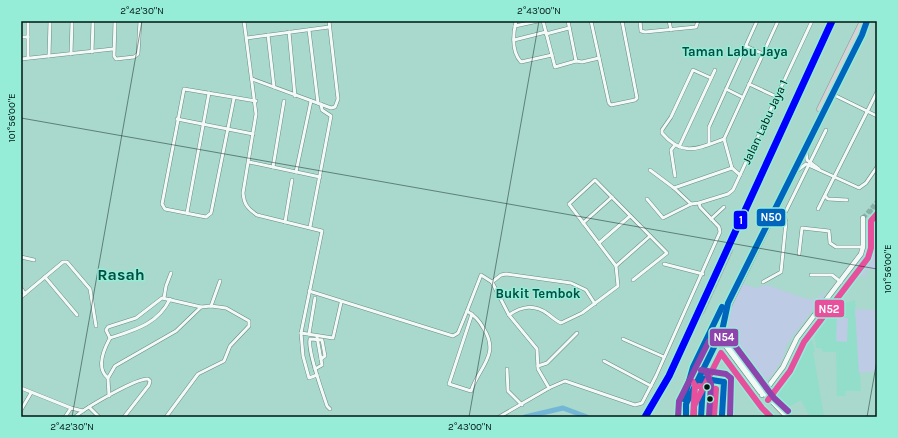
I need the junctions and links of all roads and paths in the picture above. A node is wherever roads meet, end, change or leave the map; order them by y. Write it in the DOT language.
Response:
graph roads {
  1 [pos="28,21"];
  2 [pos="50,21"];
  3 [pos="72,21"];
  4 [pos="93,21"];
  5 [pos="115,21"];
  6 [pos="140,21"];
  7 [pos="244,21"];
  8 [pos="329,21"];
  9 [pos="516,21"];
  10 [pos="538,21"];
  11 [pos="543,21"];
  12 [pos="568,21"];
  13 [pos="591,21"];
  14 [pos="622,21"];
  15 [pos="640,21"];
  16 [pos="669,21"];
  17 [pos="698,21"];
  18 [pos="757,21"];
  19 [pos="778,21"];
  20 [pos="812,21"];
  21 [pos="862,21"];
  22 [pos="867,21"];
  23 [pos="329,26"];
  24 [pos="515,26"];
  25 [pos="569,28"];
  26 [pos="309,30"];
  27 [pos="671,30"];
  28 [pos="289,32"];
  29 [pos="546,33"];
  30 [pos="268,35"];
  31 [pos="21,37"];
  32 [pos="28,37"];
  33 [pos="247,38"];
  34 [pos="514,40"];
  35 [pos="746,46"];
  36 [pos="113,49"];
  37 [pos="92,52"];
  38 [pos="71,54"];
  39 [pos="763,54"];
  40 [pos="552,55"];
  41 [pos="49,56"];
  42 [pos="21,58"];
  43 [pos="28,58"];
  44 [pos="599,58"];
  45 [pos="576,61"];
  46 [pos="715,70"];
  47 [pos="711,78"];
  48 [pos="252,79"];
  49 [pos="261,82"];
  50 [pos="749,84"];
  51 [pos="274,87"];
  52 [pos="253,89"];
  53 [pos="726,89"];
  54 [pos="877,92"];
  55 [pos="209,93"];
  56 [pos="832,94"];
  57 [pos="295,96"];
  58 [pos="742,97"];
  59 [pos="777,97"];
  60 [pos="234,98"];
  61 [pos="256,101"];
  62 [pos="284,101"];
  63 [pos="311,101"];
  64 [pos="320,104"];
  65 [pos="867,112"];
  66 [pos="877,116"];
  67 [pos="177,120"];
  68 [pos="203,124"];
  69 [pos="228,129"];
  70 [pos="826,130"];
  71 [pos="253,134"];
  72 [pos="724,139"];
  73 [pos="709,144"];
  74 [pos="807,144"];
  75 [pos="677,146"];
  76 [pos="249,162"];
  77 [pos="809,163"];
  78 [pos="274,167"];
  79 [pos="732,168"];
  80 [pos="877,168"];
  81 [pos="650,170"];
  82 [pos="296,172"];
  83 [pos="740,175"];
  84 [pos="792,175"];
  85 [pos="675,176"];
  86 [pos="835,176"];
  87 [pos="320,177"];
  88 [pos="292,180"];
  89 [pos="674,188"];
  90 [pos="825,196"];
  91 [pos="612,197"];
  92 [pos="647,199"];
  93 [pos="847,200"];
  94 [pos="691,204"];
  95 [pos="700,204"];
  96 [pos="724,207"];
  97 [pos="818,209"];
  98 [pos="774,210"];
  99 [pos="786,212"];
  100 [pos="186,214"];
  101 [pos="630,216"];
  102 [pos="711,219"];
  103 [pos="864,219"];
  104 [pos="285,222"];
  105 [pos="583,223"];
  106 [pos="310,227"];
  107 [pos="650,236"];
  108 [pos="599,243"];
  109 [pos="863,247"];
  110 [pos="799,254"];
  111 [pos="21,257"];
  112 [pos="34,260"];
  113 [pos="664,264"];
  114 [pos="616,266"];
  115 [pos="171,272"];
  116 [pos="703,274"];
  117 [pos="811,275"];
  118 [pos="46,277"];
  119 [pos="633,280"];
  120 [pos="220,281"];
  121 [pos="492,282"];
  122 [pos="762,282"];
  123 [pos="841,282"];
  124 [pos="21,288"];
  125 [pos="309,291"];
  126 [pos="25,294"];
  127 [pos="21,297"];
  128 [pos="164,298"];
  129 [pos="315,298"];
  130 [pos="170,299"];
  131 [pos="341,303"];
  132 [pos="728,303"];
  133 [pos="595,304"];
  134 [pos="211,306"];
  135 [pos="201,307"];
  136 [pos="467,311"];
  137 [pos="472,314"];
  138 [pos="77,315"];
  139 [pos="509,315"];
  140 [pos="96,326"];
  141 [pos="722,331"];
  142 [pos="301,333"];
  143 [pos="577,333"];
  144 [pos="309,334"];
  145 [pos="317,337"];
  146 [pos="110,338"];
  147 [pos="623,339"];
  148 [pos="716,346"];
  149 [pos="732,353"];
  150 [pos="664,357"];
  151 [pos="321,359"];
  152 [pos="604,361"];
  153 [pos="538,366"];
  154 [pos="315,369"];
  155 [pos="507,369"];
  156 [pos="317,375"];
  157 [pos="108,378"];
  158 [pos="651,386"];
  159 [pos="21,388"];
  160 [pos="549,388"];
  161 [pos="31,393"];
  162 [pos="762,393"];
  163 [pos="109,396"];
  164 [pos="686,404"];
  165 [pos="522,405"];
  166 [pos="90,407"];
  167 [pos="71,408"];
  168 [pos="330,409"];
  169 [pos="21,410"];
  170 [pos="83,411"];
  171 [pos="65,417"];
  172 [pos="75,417"];
  173 [pos="98,417"];
  174 [pos="124,417"];
  175 [pos="166,417"];
  176 [pos="499,417"];
  177 [pos="682,417"];
  178 [pos="686,417"];
  179 [pos="783,417"];
  180 [pos="787,417"];
  1 -- 32 [label="street"];
  2 -- 41 [label="street"];
  3 -- 38 [label="street"];
  4 -- 37 [label="street"];
  5 -- 36 [label="street"];
  6 -- 36 [label="street"];
  7 -- 33 [label="street"];
  8 -- 23 [label="street"];
  9 -- 24 [label="street"];
  10 -- 24 [label="street"];
  11 -- 29 [label="street"];
  12 -- 25 [label="street"];
  13 -- 44 [label="street"];
  14 -- 44 [label="street"];
  15 -- 27 [label="street"];
  16 -- 27 [label="street"];
  17 -- 27 [label="street"];
  18 -- 35 [label="street"];
  19 -- 39 [label="street"];
  20 -- 59 [label="street, Jalan Labu Jaya 1"];
  21 -- 177 [label="highway"];
  22 -- 56 [label="highway"];
  23 -- 26 [label="street"];
  23 -- 64 [label="street"];
  24 -- 34 [label="street"];
  25 -- 29 [label="street"];
  25 -- 45 [label="street"];
  26 -- 28 [label="street"];
  26 -- 64 [label="street"];
  28 -- 30 [label="street"];
  28 -- 57 [label="street"];
  29 -- 34 [label="street"];
  29 -- 40 [label="street"];
  30 -- 33 [label="street"];
  30 -- 51 [label="street"];
  31 -- 32 [label="street"];
  32 -- 43 [label="street"];
  33 -- 48 [label="street"];
  34 -- 40 [label="street"];
  35 -- 39 [label="street"];
  35 -- 53 [label="street"];
  36 -- 37 [label="street"];
  37 -- 38 [label="street"];
  38 -- 41 [label="street"];
  39 -- 50 [label="street"];
  40 -- 45 [label="street"];
  41 -- 43 [label="street"];
  42 -- 43 [label="street"];
  44 -- 45 [label="street"];
  46 -- 47 [label="street"];
  47 -- 75 [label="street"];
  47 -- 75 [label="street"];
  48 -- 49 [label="street"];
  48 -- 52 [label="street"];
  49 -- 51 [label="street"];
  49 -- 52 [label="street"];
  50 -- 58 [label="street"];
  50 -- 59 [label="street"];
  51 -- 57 [label="street"];
  52 -- 61 [label="street"];
  53 -- 58 [label="street"];
  53 -- 73 [label="street"];
  54 -- 65 [label="street"];
  55 -- 60 [label="street"];
  55 -- 67 [label="street"];
  55 -- 68 [label="street"];
  56 -- 65 [label="street"];
  56 -- 74 [label="highway"];
  57 -- 63 [label="street"];
  58 -- 72 [label="street"];
  59 -- 83 [label="street, Jalan Labu Jaya 1"];
  60 -- 61 [label="street"];
  60 -- 69 [label="street"];
  61 -- 71 [label="street"];
  62 -- 78 [label="street"];
  63 -- 64 [label="street"];
  63 -- 82 [label="street"];
  64 -- 87 [label="street"];
  65 -- 66 [label="street"];
  65 -- 86 [label="street"];
  67 -- 68 [label="street"];
  67 -- 100 [label="street"];
  68 -- 69 [label="street"];
  68 -- 100 [label="street"];
  69 -- 71 [label="street"];
  69 -- 100 [label="street"];
  70 -- 77 [label="street"];
  71 -- 76 [label="street"];
  72 -- 73 [label="street"];
  72 -- 79 [label="street"];
  73 -- 75 [label="street"];
  74 -- 77 [label="street"];
  74 -- 84 [label="highway"];
  75 -- 85 [label="street"];
  76 -- 78 [label="street"];
  76 -- 104 [label="street"];
  77 -- 84 [label="street"];
  77 -- 86 [label="street"];
  77 -- 99 [label="street"];
  78 -- 82 [label="street"];
  79 -- 83 [label="street"];
  79 -- 89 [label="street"];
  80 -- 86 [label="street"];
  81 -- 89 [label="street"];
  82 -- 87 [label="street"];
  83 -- 95 [label="street, Jalan Labu Jaya 1"];
  84 -- 98 [label="highway"];
  86 -- 90 [label="street"];
  87 -- 106 [label="street"];
  88 -- 104 [label="street"];
  89 -- 94 [label="street"];
  90 -- 93 [label="street"];
  90 -- 97 [label="street"];
  91 -- 101 [label="street"];
  91 -- 105 [label="street"];
  91 -- 105 [label="street"];
  92 -- 94 [label="street"];
  94 -- 95 [label="street, Jalan Labu Jaya 1"];
  95 -- 102 [label="street"];
  96 -- 102 [label="street"];
  98 -- 122 [label="street"];
  98 -- 132 [label="highway"];
  101 -- 107 [label="street"];
  101 -- 108 [label="street"];
  102 -- 116 [label="street"];
  103 -- 109 [label="street"];
  104 -- 106 [label="street"];
  105 -- 108 [label="street"];
  106 -- 125 [label="street"];
  107 -- 114 [label="street"];
  107 -- 119 [label="street"];
  108 -- 114 [label="street"];
  109 -- 110 [label="street"];
  109 -- 123 [label="street"];
  111 -- 112 [label="street"];
  113 -- 116 [label="street"];
  114 -- 133 [label="street"];
  115 -- 128 [label="street"];
  116 -- 150 [label="street"];
  117 -- 123 [label="street"];
  118 -- 126 [label="street"];
  118 -- 138 [label="street"];
  118 -- 140 [label="street"];
  120 -- 134 [label="street"];
  121 -- 133 [label="street"];
  121 -- 136 [label="street"];
  121 -- 139 [label="street"];
  123 -- 162 [label="street"];
  124 -- 126 [label="street"];
  125 -- 136 [label="street"];
  125 -- 142 [label="street"];
  126 -- 127 [label="street"];
  128 -- 130 [label="street"];
  128 -- 146 [label="street"];
  129 -- 144 [label="street"];
  130 -- 135 [label="street"];
  130 -- 146 [label="street"];
  131 -- 145 [label="street"];
  132 -- 141 [label="highway"];
  132 -- 164 [label="highway"];
  133 -- 139 [label="street"];
  134 -- 135 [label="street"];
  134 -- 175 [label="street"];
  135 -- 157 [label="street"];
  136 -- 137 [label="street"];
  137 -- 137 [label="street"];
  139 -- 153 [label="street"];
  141 -- 148 [label="highway"];
  141 -- 149 [label="street"];
  142 -- 144 [label="street"];
  142 -- 156 [label="street"];
  143 -- 153 [label="street"];
  144 -- 145 [label="street"];
  145 -- 151 [label="street"];
  145 -- 151 [label="street"];
  145 -- 154 [label="street"];
  146 -- 157 [label="street"];
  147 -- 150 [label="street"];
  148 -- 149 [label="street"];
  148 -- 164 [label="highway"];
  149 -- 162 [label="street"];
  150 -- 158 [label="street"];
  151 -- 154 [label="street"];
  152 -- 158 [label="street"];
  153 -- 160 [label="street"];
  154 -- 156 [label="street"];
  155 -- 165 [label="street"];
  156 -- 168 [label="street"];
  157 -- 163 [label="street"];
  158 -- 160 [label="street"];
  159 -- 161 [label="street"];
  160 -- 165 [label="street"];
  161 -- 167 [label="street"];
  161 -- 169 [label="street"];
  162 -- 179 [label="street"];
  162 -- 180 [label="street"];
  163 -- 166 [label="street"];
  163 -- 174 [label="street"];
  164 -- 178 [label="highway"];
  165 -- 176 [label="street"];
  166 -- 170 [label="street"];
  166 -- 173 [label="street"];
  167 -- 170 [label="street"];
  167 -- 171 [label="street"];
  170 -- 172 [label="street"];
}
